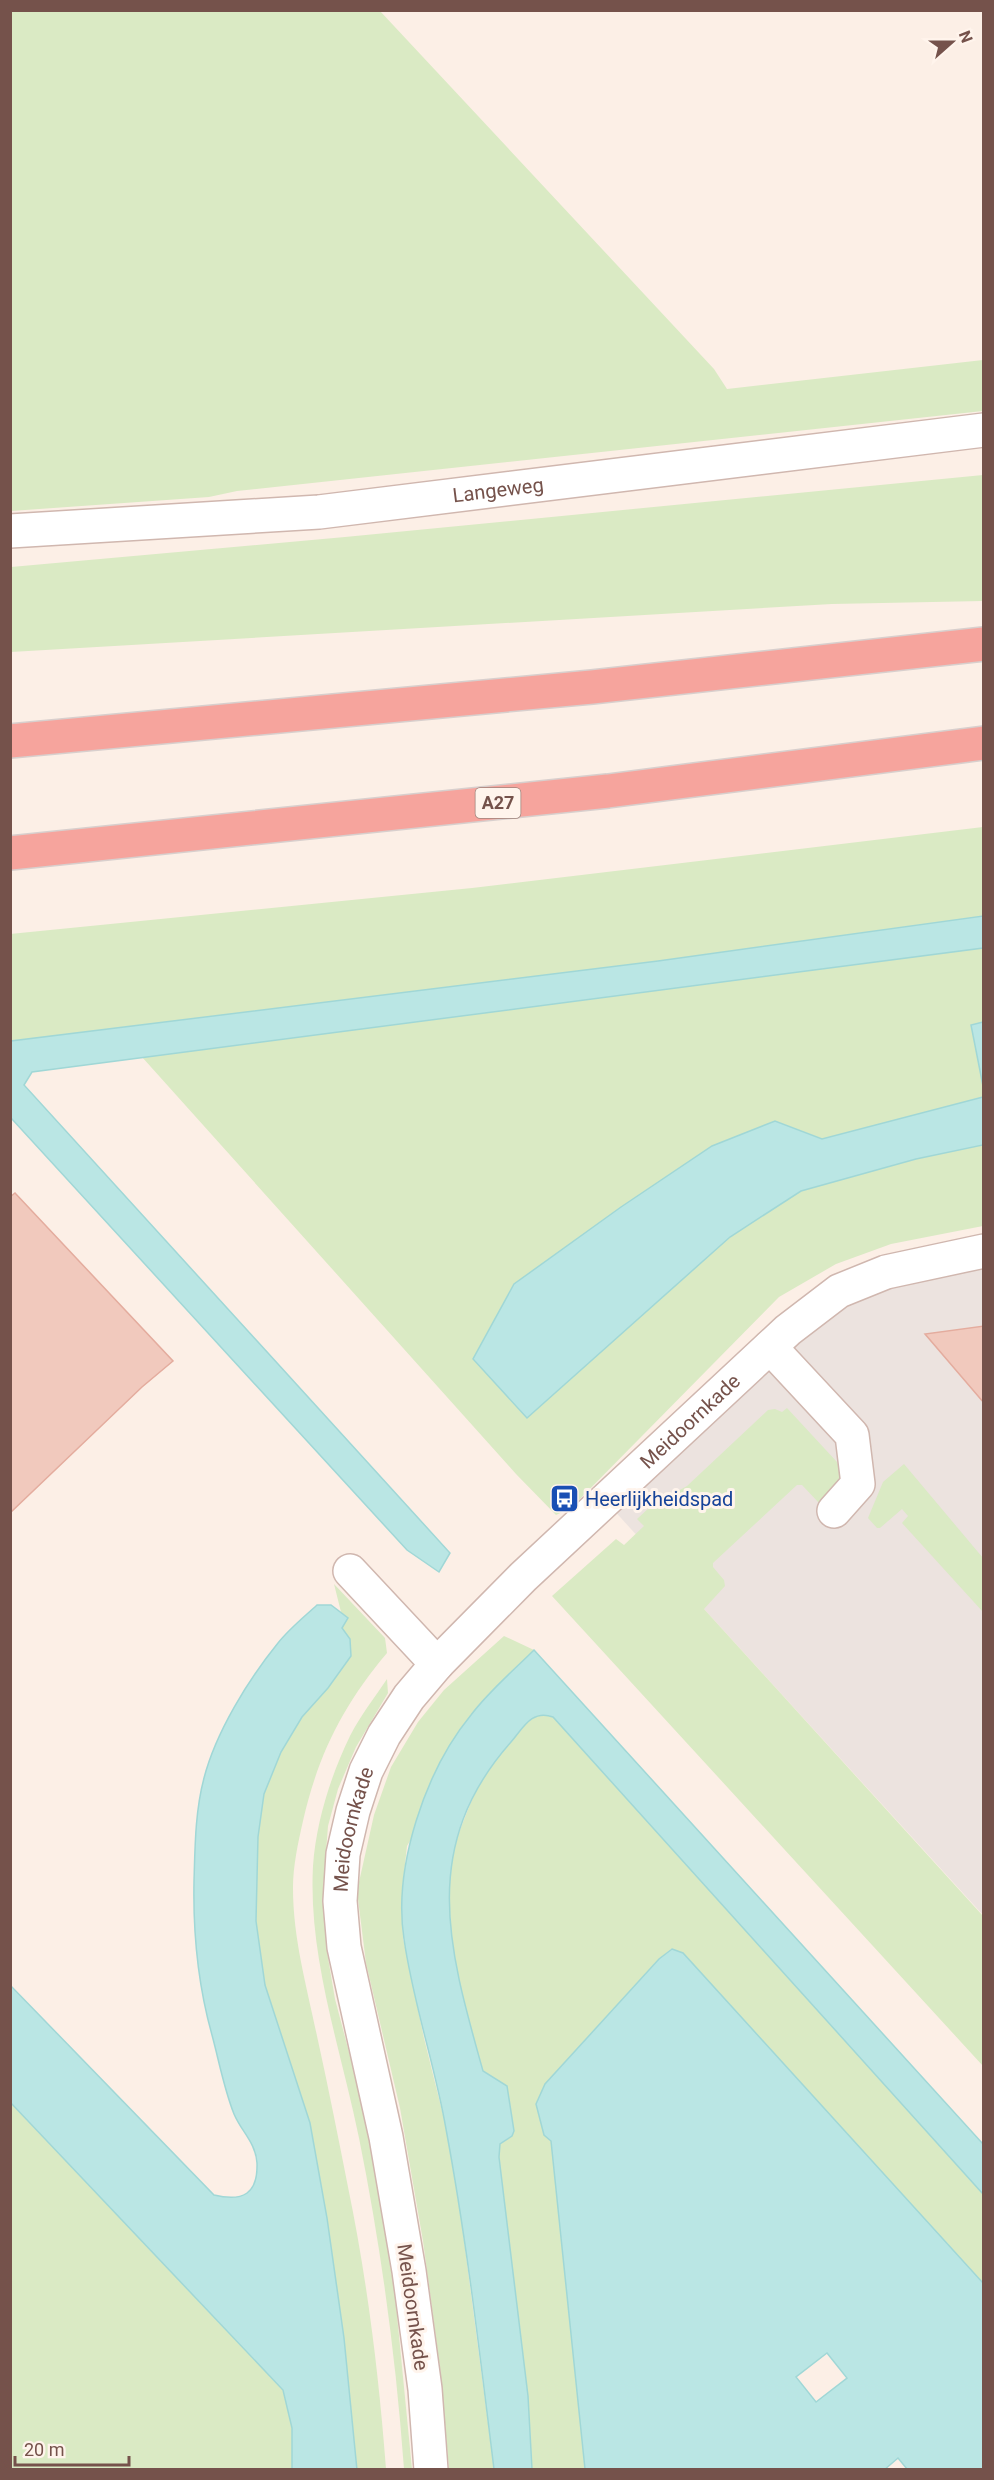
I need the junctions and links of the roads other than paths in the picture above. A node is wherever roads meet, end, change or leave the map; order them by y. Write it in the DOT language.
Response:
graph roads {
  1 [pos="984,430"];
  2 [pos="10,531"];
  3 [pos="984,644"];
  4 [pos="10,741"];
  5 [pos="984,743"];
  6 [pos="10,853"];
  7 [pos="984,1251"];
  8 [pos="770,1347"];
  9 [pos="834,1511"];
  10 [pos="350,1570"];
  11 [pos="437,1664"];
  12 [pos="431,2469"];
  1 -- 2 [label="street, Langeweg"];
  3 -- 4 [label="highway"];
  5 -- 6 [label="highway, A27"];
  7 -- 8 [label="street, Meidoornkade"];
  8 -- 9 [label="street"];
  8 -- 11 [label="street, Meidoornkade"];
  10 -- 11 [label="street"];
  11 -- 12 [label="street, Meidoornkade"];
}
